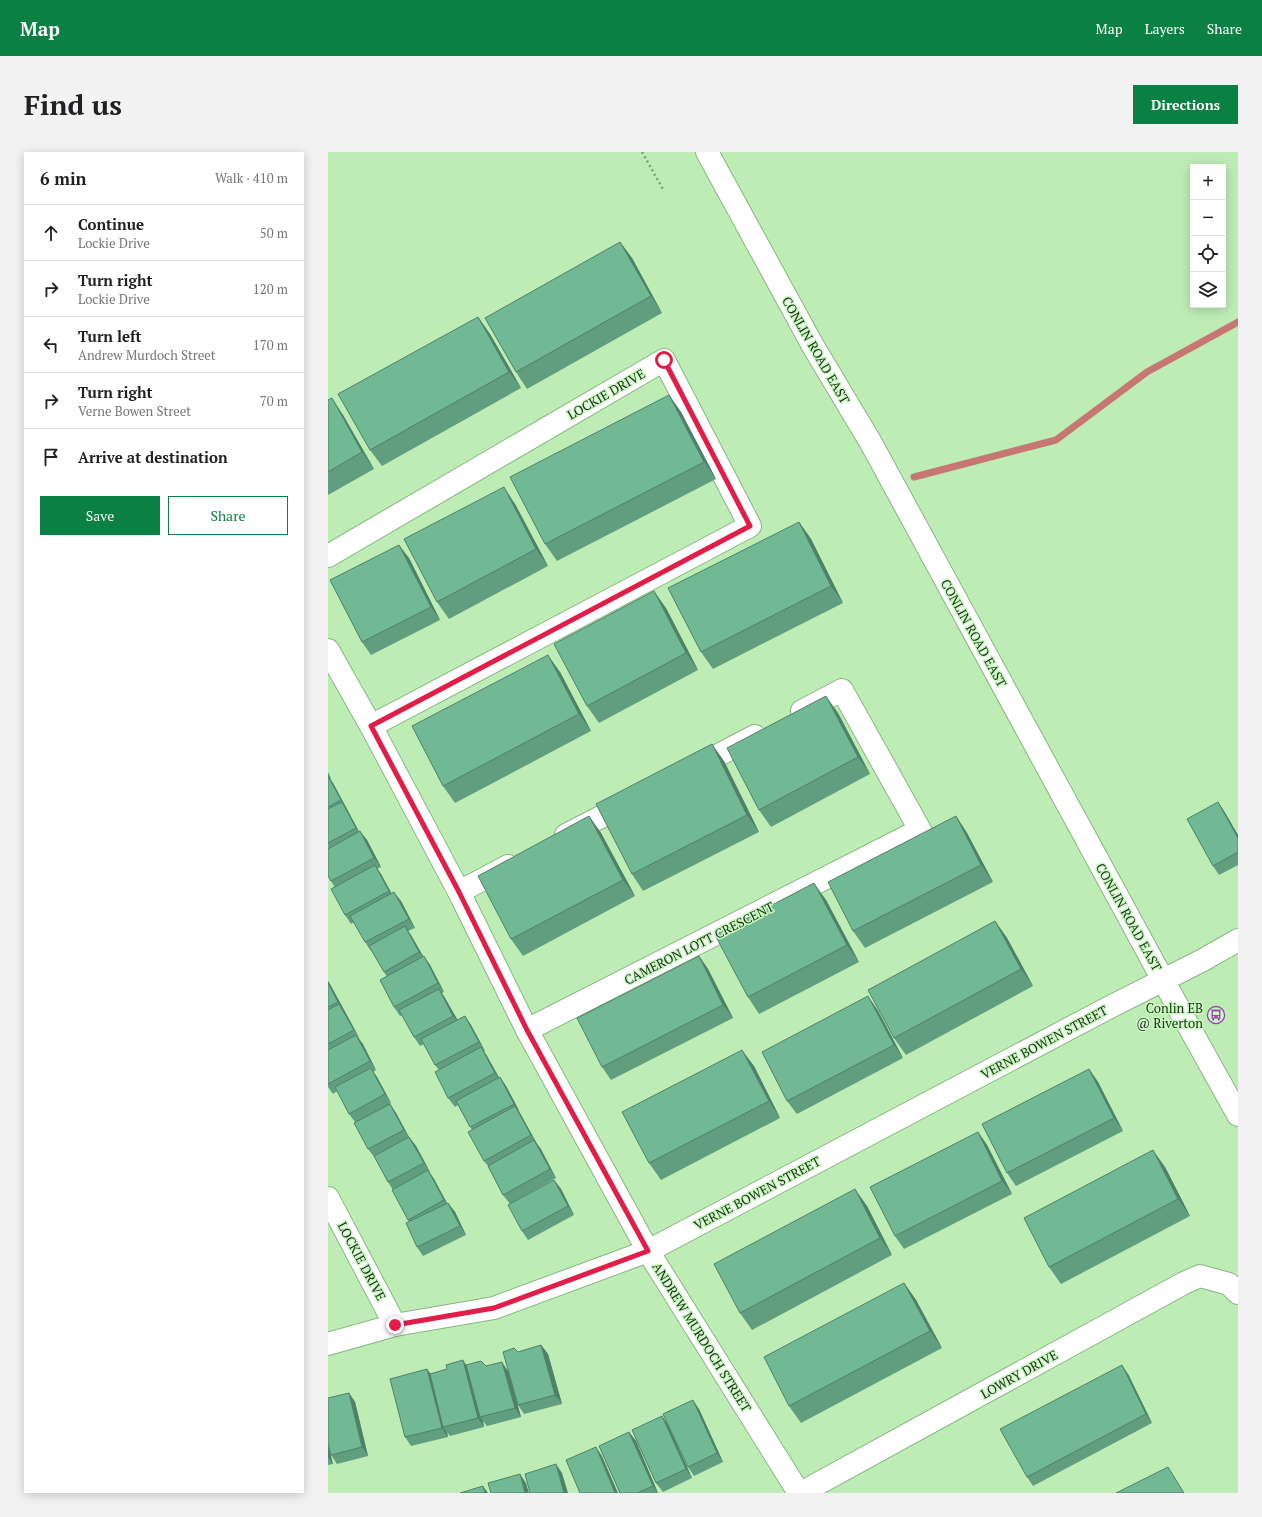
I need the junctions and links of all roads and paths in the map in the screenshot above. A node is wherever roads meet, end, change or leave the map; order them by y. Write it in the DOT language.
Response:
graph roads {
  1 [pos="642,152"];
  2 [pos="707,152"];
  3 [pos="664,191"];
  4 [pos="328,556"];
  5 [pos="328,650"];
  6 [pos="371,726"];
  7 [pos="675,778"];
  8 [pos="647,793"];
  9 [pos="550,844"];
  10 [pos="529,855"];
  11 [pos="459,892"];
  12 [pos="1238,940"];
  13 [pos="1163,980"];
  14 [pos="527,1030"];
  15 [pos="1238,1115"];
  16 [pos="328,1198"];
  17 [pos="648,1251"];
  18 [pos="1238,1293"];
  19 [pos="395,1325"];
  20 [pos="328,1344"];
  21 [pos="800,1493"];
  1 -- 3 [label="path"];
  2 -- 13 [label="street, CONLIN ROAD EAST"];
  4 -- 6 [label="street, LOCKIE DRIVE"];
  5 -- 6 [label="street, ANDREW MURDOCH STREET"];
  6 -- 11 [label="street, ANDREW MURDOCH STREET"];
  7 -- 14 [label="street, CAMERON LOTT CRESCENT"];
  8 -- 9 [label="street"];
  10 -- 11 [label="street"];
  11 -- 14 [label="street, ANDREW MURDOCH STREET"];
  12 -- 13 [label="street, VERNE BOWEN STREET"];
  13 -- 15 [label="street, CONLIN ROAD EAST"];
  13 -- 17 [label="street, VERNE BOWEN STREET"];
  14 -- 17 [label="street, ANDREW MURDOCH STREET"];
  16 -- 19 [label="street, LOCKIE DRIVE"];
  17 -- 19 [label="street, VERNE BOWEN STREET"];
  17 -- 21 [label="street, ANDREW MURDOCH STREET"];
  18 -- 21 [label="street, LOWRY DRIVE"];
  19 -- 20 [label="street, VERNE BOWEN STREET"];
}
